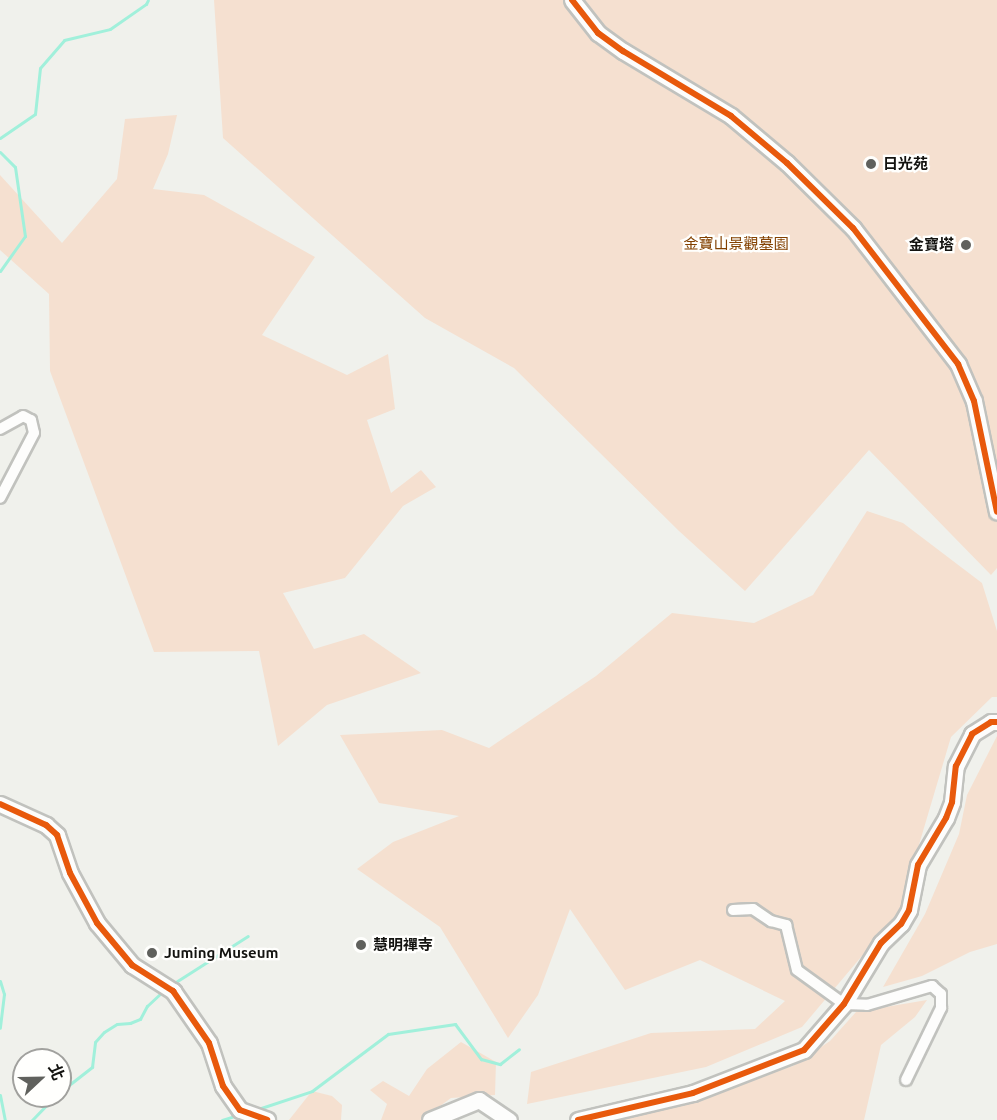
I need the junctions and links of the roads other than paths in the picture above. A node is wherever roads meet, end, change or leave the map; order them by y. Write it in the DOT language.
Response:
graph roads {
  1 [pos="572,0"];
  2 [pos="0,429"];
  3 [pos="0,498"];
  4 [pos="997,512"];
  5 [pos="997,722"];
  6 [pos="0,804"];
  7 [pos="734,910"];
  8 [pos="844,1004"];
  9 [pos="906,1080"];
  10 [pos="267,1120"];
  11 [pos="430,1120"];
  12 [pos="509,1120"];
  13 [pos="578,1120"];
  1 -- 4 [label="street"];
  2 -- 3 [label="street"];
  5 -- 8 [label="street"];
  6 -- 10 [label="street"];
  7 -- 8 [label="street"];
  8 -- 9 [label="street"];
  8 -- 13 [label="street"];
  11 -- 12 [label="street"];
}
